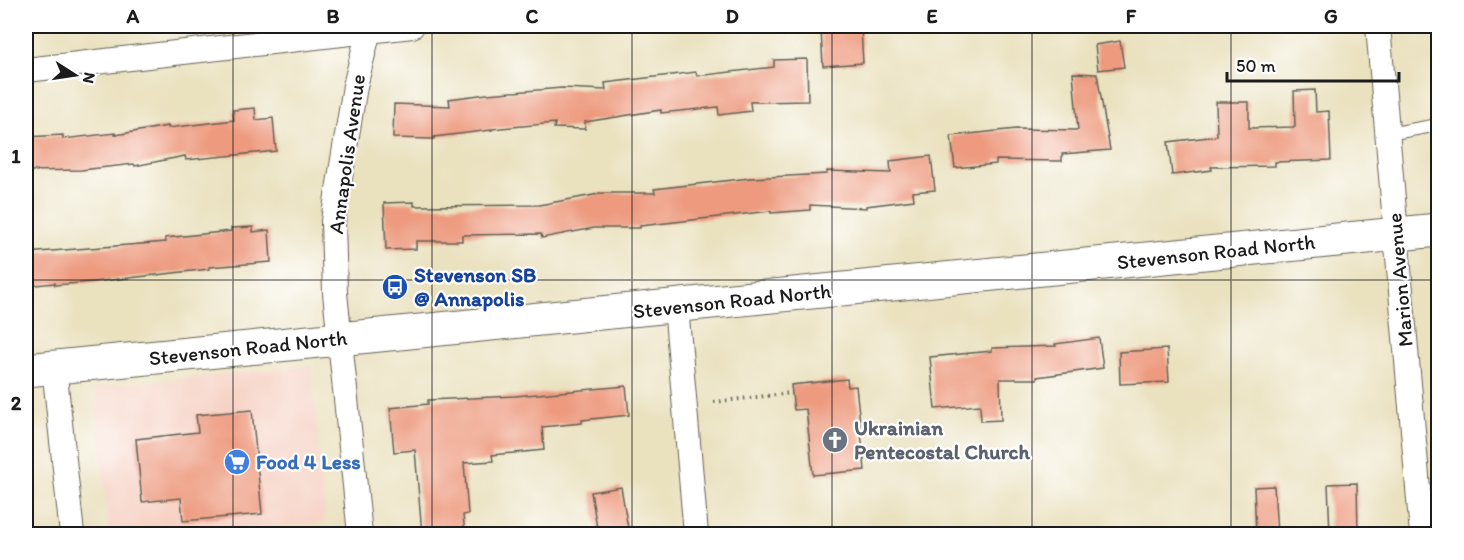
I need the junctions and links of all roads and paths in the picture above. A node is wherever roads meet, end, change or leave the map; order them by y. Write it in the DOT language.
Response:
graph roads {
  1 [pos="412,26"];
  2 [pos="1378,26"];
  3 [pos="370,27"];
  4 [pos="26,70"];
  5 [pos="1438,125"];
  6 [pos="1388,134"];
  7 [pos="1438,230"];
  8 [pos="1396,234"];
  9 [pos="676,306"];
  10 [pos="339,339"];
  11 [pos="40,369"];
  12 [pos="792,393"];
  13 [pos="714,402"];
  14 [pos="72,534"];
  15 [pos="360,534"];
  16 [pos="696,534"];
  17 [pos="1422,534"];
  1 -- 3 [label="street"];
  2 -- 6 [label="street, Marion Avenue"];
  3 -- 4 [label="street"];
  3 -- 10 [label="street, Annapolis Avenue"];
  5 -- 6 [label="lane"];
  6 -- 8 [label="street, Marion Avenue"];
  7 -- 8 [label="main road, Stevenson Road North"];
  8 -- 9 [label="main road, Stevenson Road North"];
  8 -- 17 [label="street, Marion Avenue"];
  9 -- 10 [label="main road, Stevenson Road North"];
  9 -- 16 [label="street"];
  10 -- 11 [label="main road, Stevenson Road North"];
  10 -- 15 [label="street, Annapolis Avenue"];
  11 -- 14 [label="street"];
  12 -- 13 [label="path"];
}
